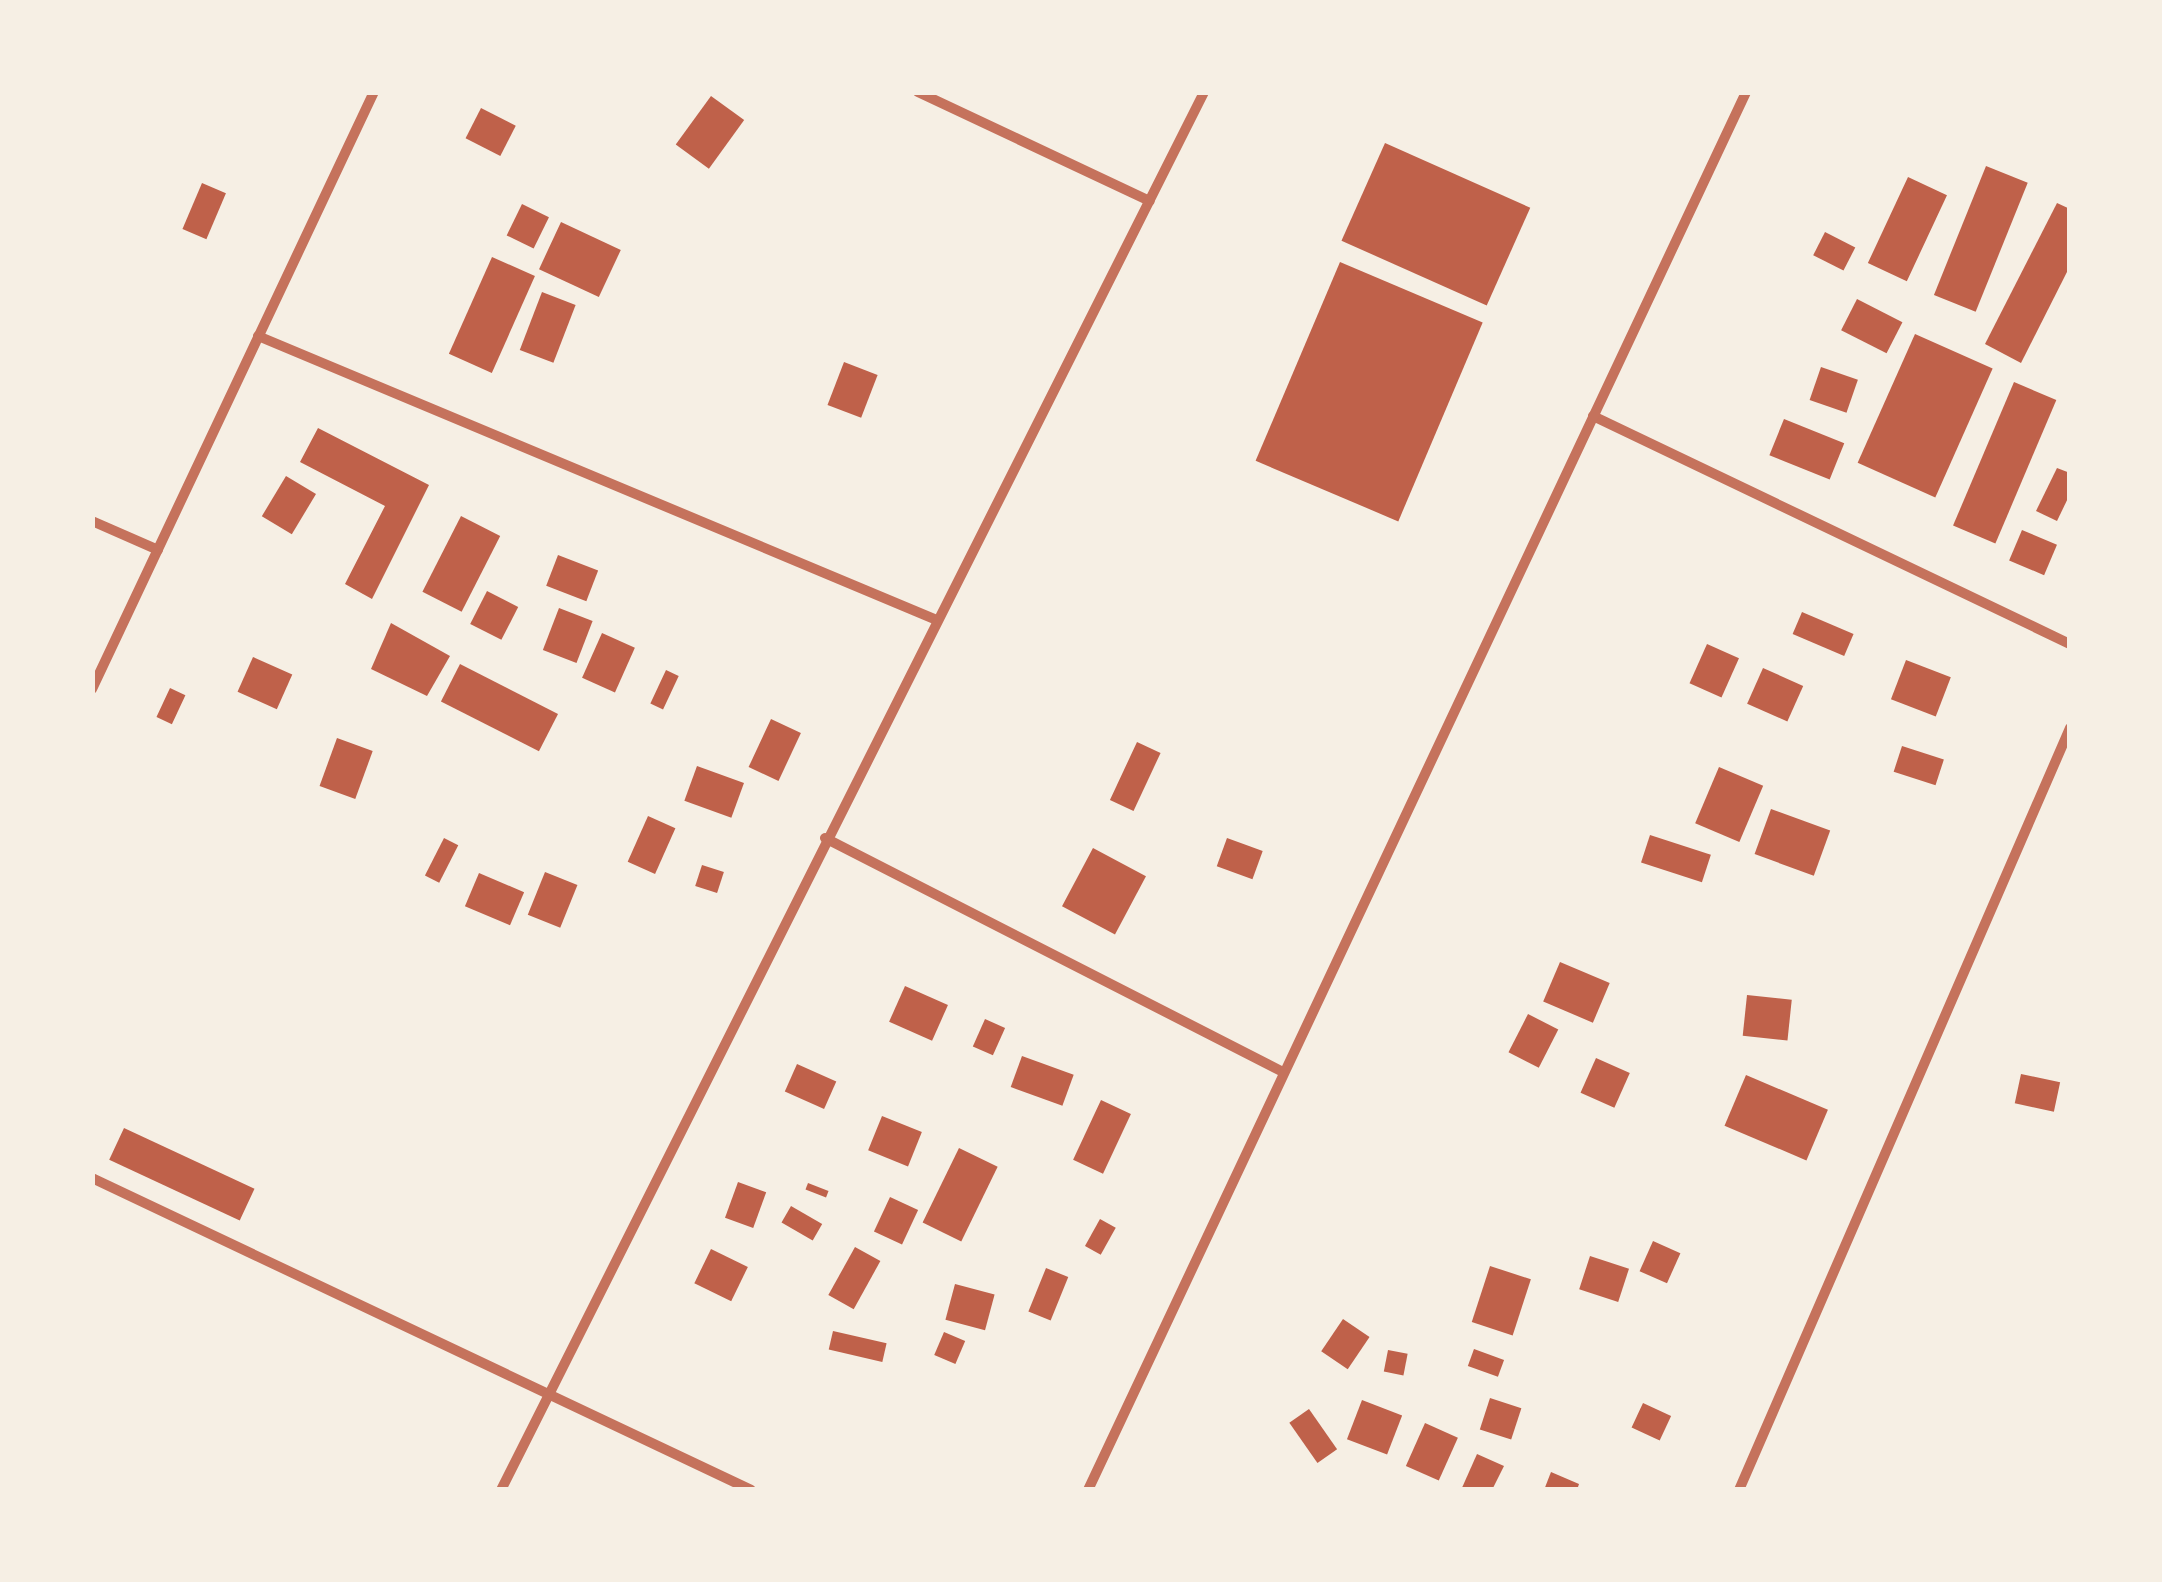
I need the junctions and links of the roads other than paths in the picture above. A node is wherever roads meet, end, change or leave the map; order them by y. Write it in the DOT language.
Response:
graph roads {
  1 [pos="374,92"];
  2 [pos="918,92"];
  3 [pos="1204,92"];
  4 [pos="1746,92"];
  5 [pos="1150,201"];
  6 [pos="258,336"];
  7 [pos="1592,416"];
  8 [pos="92,522"];
  9 [pos="158,550"];
  10 [pos="937,620"];
  11 [pos="2070,644"];
  12 [pos="92,689"];
  13 [pos="2070,728"];
  14 [pos="824,838"];
  15 [pos="1283,1072"];
  16 [pos="92,1178"];
  17 [pos="545,1392"];
  18 [pos="500,1490"];
  19 [pos="751,1490"];
  20 [pos="1088,1490"];
  21 [pos="1740,1490"];
  1 -- 6 [label="street"];
  2 -- 5 [label="street"];
  3 -- 5 [label="street"];
  4 -- 7 [label="street"];
  5 -- 10 [label="street"];
  6 -- 9 [label="street"];
  6 -- 10 [label="street"];
  7 -- 11 [label="street"];
  7 -- 15 [label="street"];
  8 -- 9 [label="street"];
  9 -- 12 [label="street"];
  10 -- 14 [label="street"];
  13 -- 21 [label="street"];
  14 -- 15 [label="street"];
  14 -- 17 [label="street"];
  15 -- 20 [label="street"];
  16 -- 17 [label="street"];
  17 -- 18 [label="street"];
  17 -- 19 [label="street"];
}
